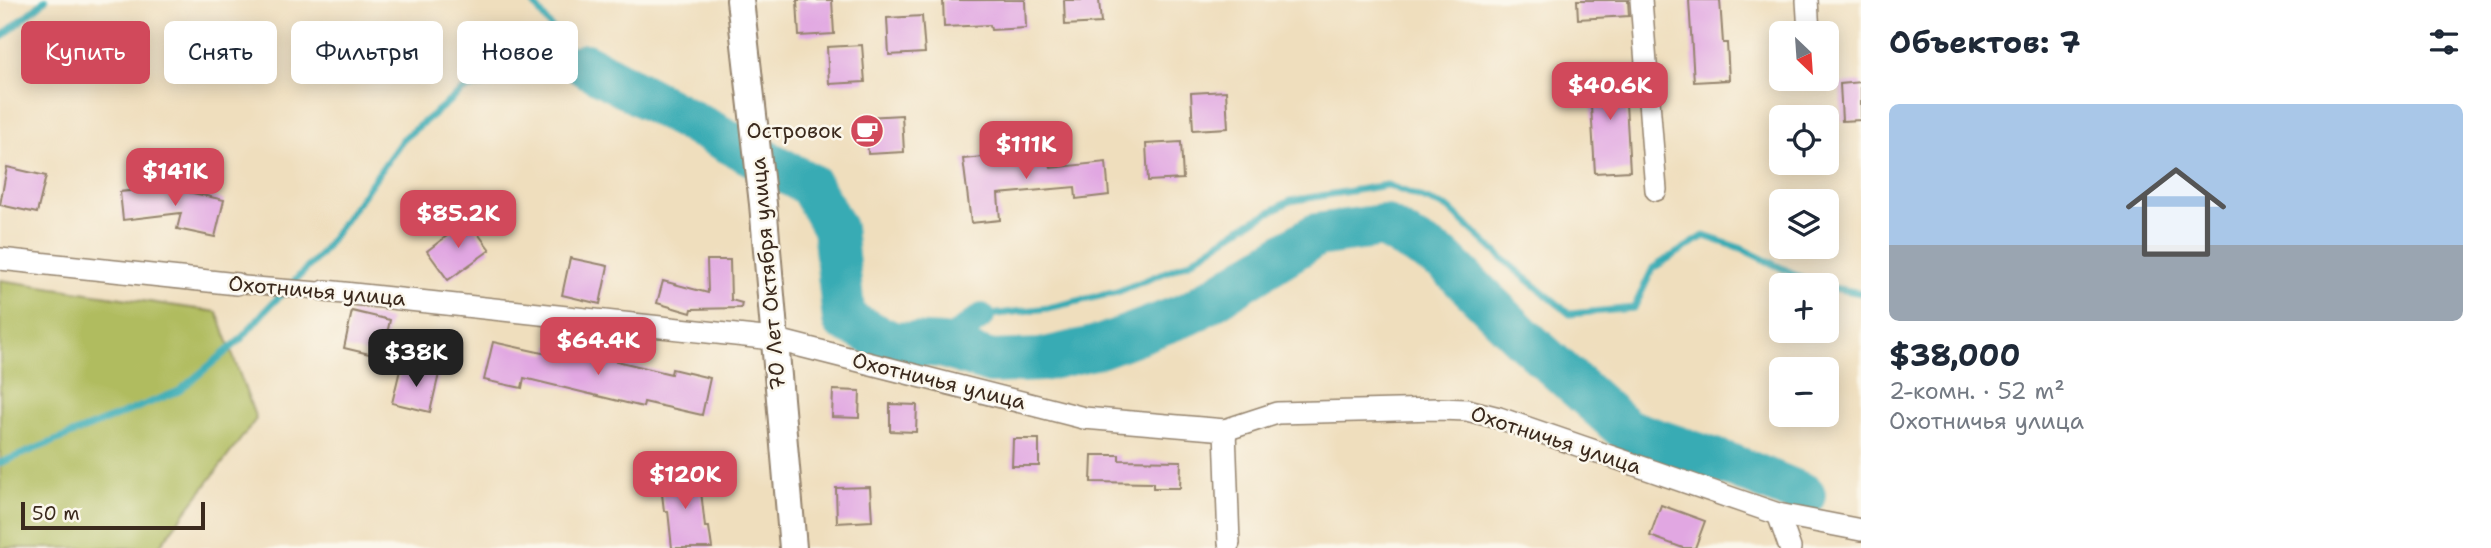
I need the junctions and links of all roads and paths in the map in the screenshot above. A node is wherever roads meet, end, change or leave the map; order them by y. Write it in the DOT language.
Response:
graph roads {
  1 [pos="740,0"];
  2 [pos="1641,0"];
  3 [pos="1807,0"];
  4 [pos="1808,21"];
  5 [pos="1656,190"];
  6 [pos="0,259"];
  7 [pos="237,284"];
  8 [pos="325,291"];
  9 [pos="773,340"];
  10 [pos="1225,430"];
  11 [pos="1777,514"];
  12 [pos="1861,530"];
  13 [pos="1229,543"];
  14 [pos="793,548"];
  15 [pos="1790,548"];
  1 -- 9 [label="street, 70 Лет Октября улица"];
  2 -- 5 [label="street"];
  3 -- 4 [label="street"];
  6 -- 7 [label="street, Охотничья улица"];
  7 -- 8 [label="street, Охотничья улица"];
  8 -- 9 [label="street, Охотничья улица"];
  9 -- 10 [label="street, Охотничья улица"];
  9 -- 14 [label="street, 70 Лет Октября улица"];
  10 -- 11 [label="street, Охотничья улица"];
  10 -- 13 [label="street"];
  11 -- 12 [label="street, Охотничья улица"];
  11 -- 15 [label="street"];
}
